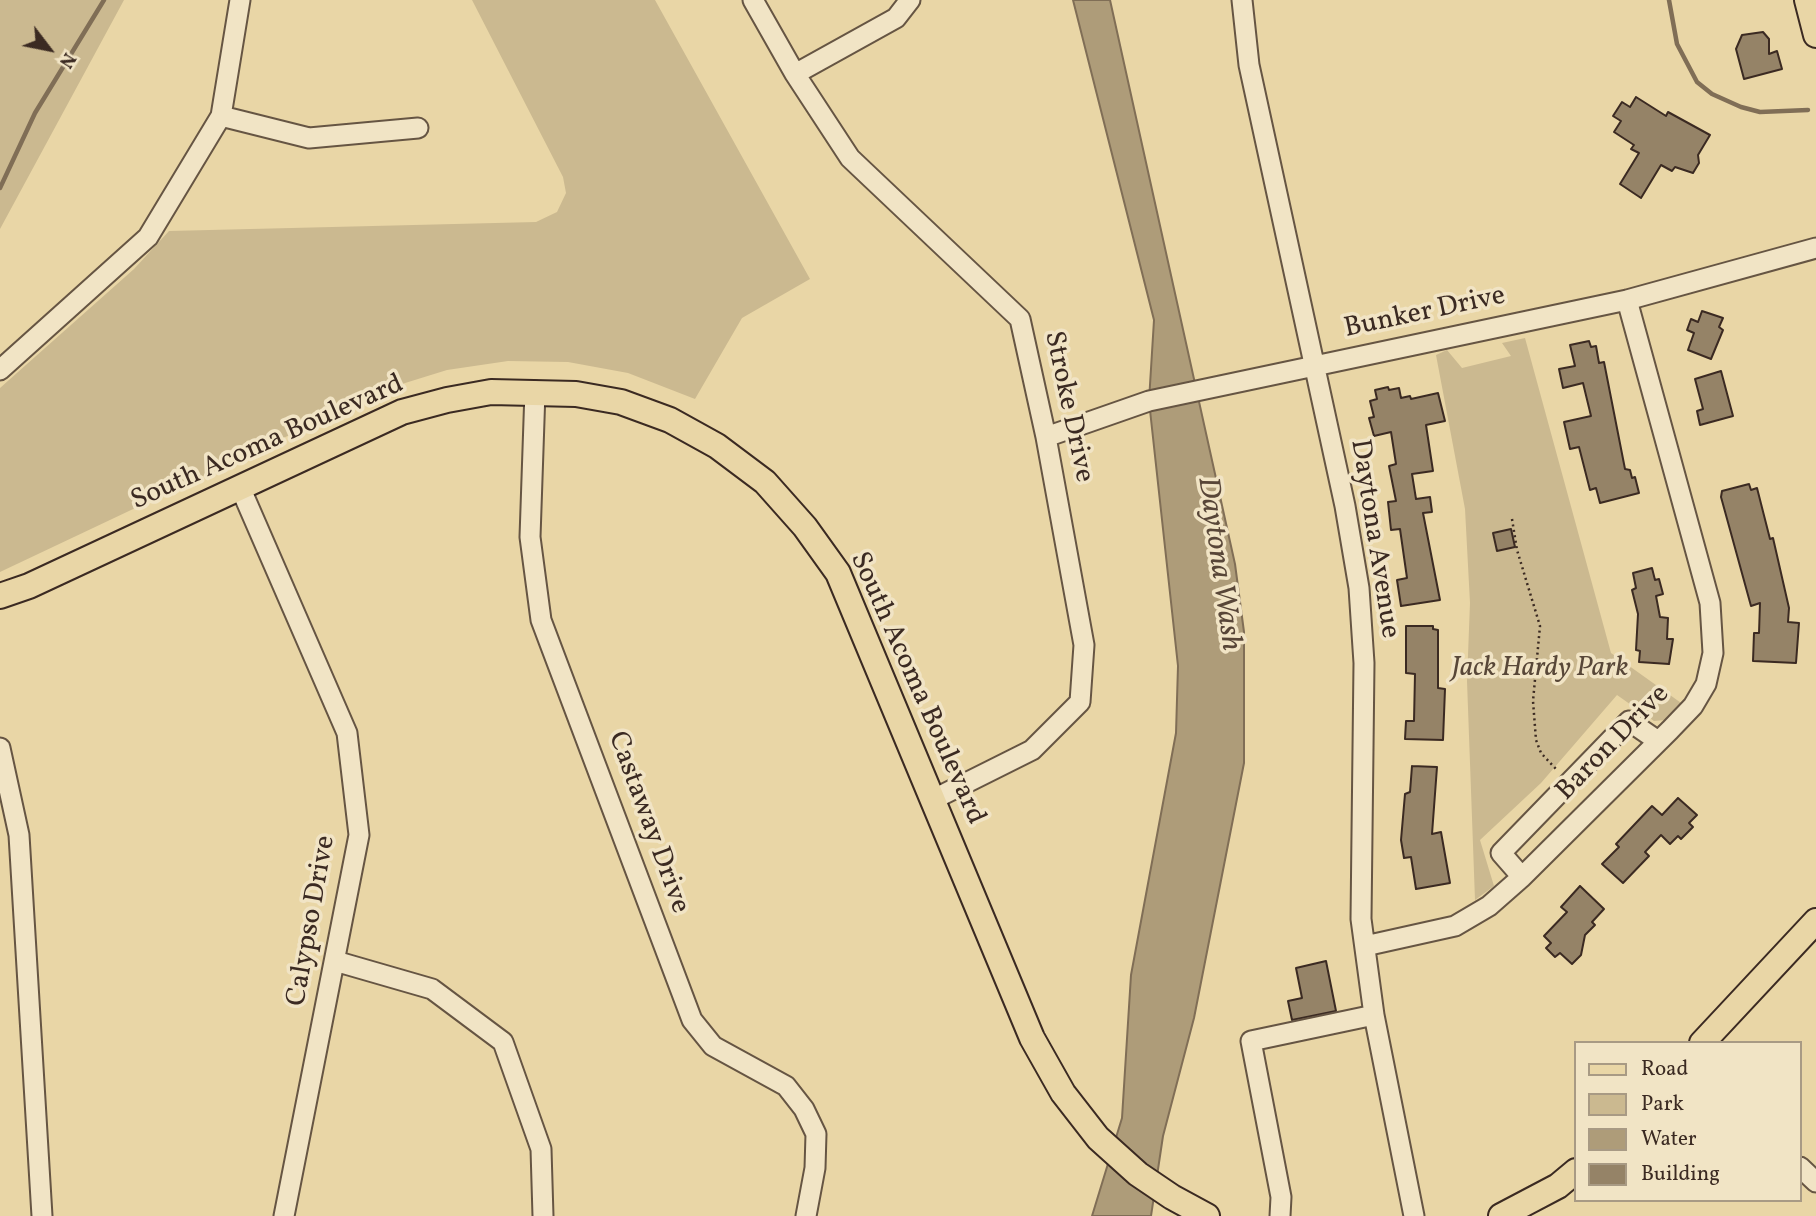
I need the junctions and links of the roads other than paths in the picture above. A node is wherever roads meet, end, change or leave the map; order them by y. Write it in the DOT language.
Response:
graph roads {
  1 [pos="240,0"];
  2 [pos="753,0"];
  3 [pos="910,0"];
  4 [pos="1242,0"];
  5 [pos="1807,0"];
  6 [pos="1815,28"];
  7 [pos="795,74"];
  8 [pos="221,117"];
  9 [pos="418,128"];
  10 [pos="1816,248"];
  11 [pos="1627,300"];
  12 [pos="1312,367"];
  13 [pos="0,370"];
  14 [pos="536,391"];
  15 [pos="1046,437"];
  16 [pos="240,488"];
  17 [pos="0,596"];
  18 [pos="1658,741"];
  19 [pos="0,748"];
  20 [pos="932,800"];
  21 [pos="1522,877"];
  22 [pos="1816,921"];
  23 [pos="1365,946"];
  24 [pos="335,961"];
  25 [pos="1374,1015"];
  26 [pos="1704,1041"];
  27 [pos="1802,1169"];
  28 [pos="1574,1173"];
  29 [pos="1816,1182"];
  30 [pos="42,1216"];
  31 [pos="284,1216"];
  32 [pos="543,1216"];
  33 [pos="806,1216"];
  34 [pos="1207,1216"];
  35 [pos="1280,1216"];
  36 [pos="1414,1216"];
  37 [pos="1501,1216"];
  1 -- 8 [label="street"];
  2 -- 7 [label="street, Stroke Drive"];
  3 -- 7 [label="street"];
  4 -- 12 [label="street, Daytona Avenue"];
  5 -- 6 [label="main road"];
  7 -- 15 [label="street, Stroke Drive"];
  8 -- 9 [label="street"];
  8 -- 13 [label="street"];
  10 -- 11 [label="street, Bunker Drive"];
  11 -- 12 [label="street, Bunker Drive"];
  11 -- 18 [label="street, Baron Drive"];
  12 -- 15 [label="street, Bunker Drive"];
  12 -- 23 [label="street, Daytona Avenue"];
  14 -- 16 [label="main road, South Acoma Boulevard"];
  14 -- 20 [label="main road, South Acoma Boulevard"];
  14 -- 33 [label="street, Castaway Drive"];
  15 -- 20 [label="street, Stroke Drive"];
  16 -- 17 [label="main road, South Acoma Boulevard"];
  16 -- 24 [label="street, Calypso Drive"];
  18 -- 21 [label="street, Baron Drive"];
  18 -- 21 [label="street"];
  19 -- 30 [label="street"];
  20 -- 34 [label="main road, South Acoma Boulevard"];
  21 -- 23 [label="street, Baron Drive"];
  22 -- 26 [label="main road"];
  23 -- 25 [label="street, Daytona Avenue"];
  24 -- 31 [label="street, Calypso Drive"];
  24 -- 32 [label="street"];
  25 -- 35 [label="street"];
  25 -- 36 [label="street, Daytona Avenue"];
  27 -- 29 [label="street"];
  28 -- 37 [label="main road"];
}
